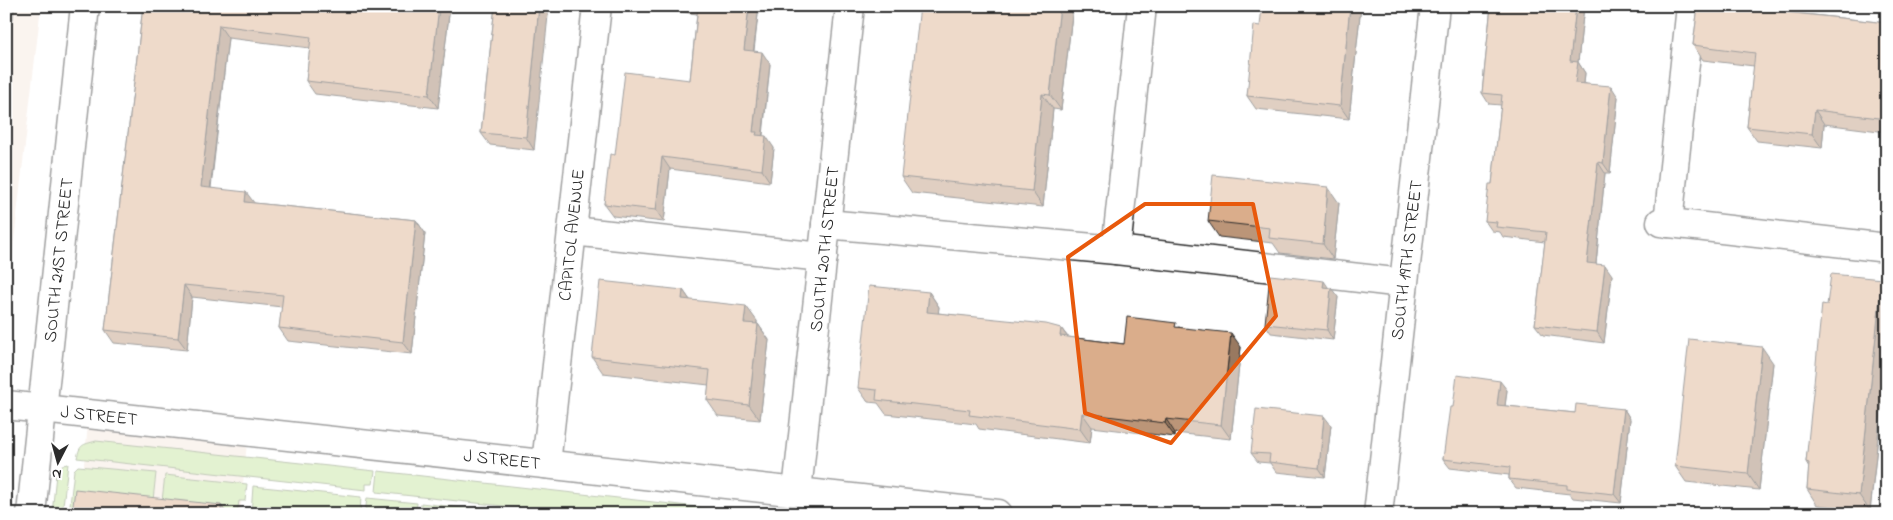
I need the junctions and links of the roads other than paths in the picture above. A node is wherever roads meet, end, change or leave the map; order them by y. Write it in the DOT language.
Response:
graph roads {
  1 [pos="85,6"];
  2 [pos="597,6"];
  3 [pos="850,6"];
  4 [pos="1142,6"];
  5 [pos="1435,6"];
  6 [pos="1691,6"];
  7 [pos="826,224"];
  8 [pos="572,231"];
  9 [pos="1887,248"];
  10 [pos="1116,250"];
  11 [pos="823,257"];
  12 [pos="1403,283"];
  13 [pos="6,406"];
  14 [pos="42,409"];
  15 [pos="546,464"];
  16 [pos="798,491"];
  17 [pos="847,505"];
  18 [pos="31,514"];
  19 [pos="998,514"];
  20 [pos="1378,514"];
  1 -- 14 [label="street, SOUTH 21ST STREET"];
  2 -- 8 [label="street, CAPITOL AVENUE"];
  3 -- 7 [label="street, SOUTH 20TH STREET"];
  4 -- 10 [label="street"];
  5 -- 12 [label="street, SOUTH 19TH STREET"];
  6 -- 9 [label="street"];
  7 -- 10 [label="street"];
  7 -- 11 [label="street, SOUTH 20TH STREET"];
  8 -- 11 [label="street"];
  8 -- 15 [label="street, CAPITOL AVENUE"];
  10 -- 12 [label="street"];
  11 -- 16 [label="street, SOUTH 20TH STREET"];
  12 -- 20 [label="street, SOUTH 19TH STREET"];
  13 -- 14 [label="street, J STREET"];
  14 -- 15 [label="street, J STREET"];
  14 -- 18 [label="street, SOUTH 21ST STREET"];
  15 -- 16 [label="street, J STREET"];
  16 -- 17 [label="street, J STREET"];
  17 -- 19 [label="street, J STREET"];
}
